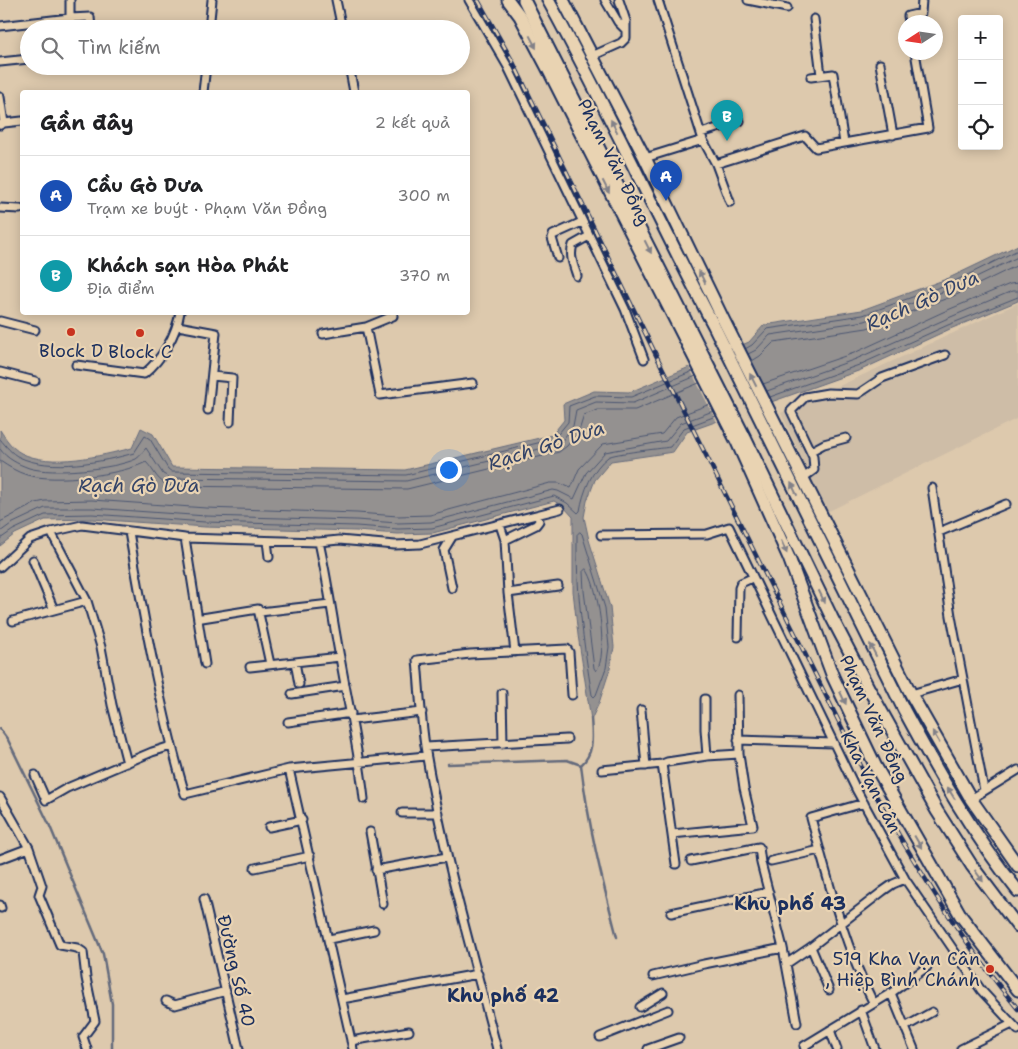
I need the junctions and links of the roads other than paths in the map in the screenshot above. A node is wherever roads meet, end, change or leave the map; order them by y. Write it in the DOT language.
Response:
graph roads {
  1 [pos="70,0"];
  2 [pos="212,0"];
  3 [pos="336,0"];
  4 [pos="469,0"];
  5 [pos="508,0"];
  6 [pos="524,0"];
  7 [pos="548,0"];
  8 [pos="564,0"];
  9 [pos="605,0"];
  10 [pos="619,0"];
  11 [pos="658,0"];
  12 [pos="748,0"];
  13 [pos="922,0"];
  14 [pos="788,8"];
  15 [pos="912,15"];
  16 [pos="70,18"];
  17 [pos="52,20"];
  18 [pos="90,20"];
  19 [pos="210,20"];
  20 [pos="340,20"];
  21 [pos="814,20"];
  22 [pos="20,24"];
  23 [pos="0,26"];
  24 [pos="626,29"];
  25 [pos="592,56"];
  26 [pos="20,60"];
  27 [pos="915,60"];
  28 [pos="0,62"];
  29 [pos="880,64"];
  30 [pos="205,75"];
  31 [pos="351,75"];
  32 [pos="821,75"];
  33 [pos="811,77"];
  34 [pos="203,90"];
  35 [pos="354,90"];
  36 [pos="0,97"];
  37 [pos="20,121"];
  38 [pos="740,121"];
  39 [pos="2,124"];
  40 [pos="893,135"];
  41 [pos="702,137"];
  42 [pos="844,143"];
  43 [pos="645,158"];
  44 [pos="716,164"];
  45 [pos="730,202"];
  46 [pos="0,208"];
  47 [pos="20,209"];
  48 [pos="582,222"];
  49 [pos="589,236"];
  50 [pos="558,258"];
  51 [pos="577,276"];
  52 [pos="180,315"];
  53 [pos="393,315"];
  54 [pos="0,321"];
  55 [pos="719,323"];
  56 [pos="178,326"];
  57 [pos="366,327"];
  58 [pos="35,330"];
  59 [pos="323,334"];
  60 [pos="689,339"];
  61 [pos="945,355"];
  62 [pos="644,359"];
  63 [pos="76,365"];
  64 [pos="0,372"];
  65 [pos="212,376"];
  66 [pos="35,381"];
  67 [pos="472,384"];
  68 [pos="208,410"];
  69 [pos="230,422"];
  70 [pos="770,426"];
  71 [pos="846,438"];
  72 [pos="741,440"];
  73 [pos="811,451"];
  74 [pos="754,459"];
  75 [pos="803,478"];
  76 [pos="932,488"];
  77 [pos="764,502"];
  78 [pos="1006,504"];
  79 [pos="560,509"];
  80 [pos="538,515"];
  81 [pos="500,525"];
  82 [pos="51,532"];
  83 [pos="129,532"];
  84 [pos="938,532"];
  85 [pos="601,535"];
  86 [pos="452,537"];
  87 [pos="185,538"];
  88 [pos="505,540"];
  89 [pos="267,541"];
  90 [pos="319,542"];
  91 [pos="269,557"];
  92 [pos="33,560"];
  93 [pos="0,567"];
  94 [pos="752,578"];
  95 [pos="558,586"];
  96 [pos="452,588"];
  97 [pos="508,594"];
  98 [pos="87,601"];
  99 [pos="330,604"];
  100 [pos="54,610"];
  101 [pos="260,612"];
  102 [pos="202,618"];
  103 [pos="13,621"];
  104 [pos="738,636"];
  105 [pos="515,652"];
  106 [pos="340,657"];
  107 [pos="295,662"];
  108 [pos="206,664"];
  109 [pos="270,664"];
  110 [pos="250,668"];
  111 [pos="963,679"];
  112 [pos="299,684"];
  113 [pos="345,686"];
  114 [pos="502,693"];
  115 [pos="292,694"];
  116 [pos="911,694"];
  117 [pos="572,695"];
  118 [pos="738,695"];
  119 [pos="705,698"];
  120 [pos="641,710"];
  121 [pos="422,712"];
  122 [pos="351,717"];
  123 [pos="288,722"];
  124 [pos="567,739"];
  125 [pos="738,740"];
  126 [pos="833,743"];
  127 [pos="503,744"];
  128 [pos="171,746"];
  129 [pos="426,747"];
  130 [pos="739,754"];
  131 [pos="426,756"];
  132 [pos="707,756"];
  133 [pos="360,762"];
  134 [pos="127,763"];
  135 [pos="662,764"];
  136 [pos="646,766"];
  137 [pos="290,769"];
  138 [pos="602,770"];
  139 [pos="1018,770"];
  140 [pos="35,775"];
  141 [pos="984,790"];
  142 [pos="0,797"];
  143 [pos="364,799"];
  144 [pos="971,799"];
  145 [pos="864,803"];
  146 [pos="402,813"];
  147 [pos="438,813"];
  148 [pos="302,820"];
  149 [pos="269,827"];
  150 [pos="370,832"];
  151 [pos="672,834"];
  152 [pos="29,848"];
  153 [pos="820,850"];
  154 [pos="310,856"];
  155 [pos="447,857"];
  156 [pos="0,860"];
  157 [pos="691,861"];
  158 [pos="771,861"];
  159 [pos="676,864"];
  160 [pos="1018,866"];
  161 [pos="255,868"];
  162 [pos="376,870"];
  163 [pos="905,879"];
  164 [pos="1018,891"];
  165 [pos="769,892"];
  166 [pos="204,899"];
  167 [pos="383,904"];
  168 [pos="671,913"];
  169 [pos="842,924"];
  170 [pos="1018,927"];
  171 [pos="374,930"];
  172 [pos="329,939"];
  173 [pos="811,947"];
  174 [pos="783,948"];
  175 [pos="786,964"];
  176 [pos="927,967"];
  177 [pos="478,974"];
  178 [pos="652,976"];
  179 [pos="828,990"];
  180 [pos="1018,990"];
  181 [pos="226,991"];
  182 [pos="663,993"];
  183 [pos="890,993"];
  184 [pos="342,999"];
  185 [pos="166,1001"];
  186 [pos="873,1002"];
  187 [pos="640,1007"];
  188 [pos="668,1010"];
  189 [pos="861,1010"];
  190 [pos="932,1012"];
  191 [pos="797,1023"];
  192 [pos="1012,1024"];
  193 [pos="905,1027"];
  194 [pos="830,1030"];
  195 [pos="1018,1030"];
  196 [pos="409,1031"];
  197 [pos="600,1037"];
  198 [pos="679,1038"];
  199 [pos="352,1045"];
  200 [pos="87,1049"];
  201 [pos="239,1049"];
  202 [pos="496,1049"];
  203 [pos="648,1049"];
  204 [pos="805,1049"];
  205 [pos="837,1049"];
  206 [pos="875,1049"];
  207 [pos="914,1049"];
  208 [pos="961,1049"];
  1 -- 16 [label="street"];
  2 -- 19 [label="street"];
  3 -- 20 [label="street"];
  4 -- 48 [label="street"];
  5 -- 60 [label="main road, Phạm Văn Đồng, one-way"];
  6 -- 60 [label="main road, Phạm Văn Đồng, one-way"];
  55 -- 7 [label="main road, Phạm Văn Đồng, one-way"];
  8 -- 25 [label="main road, Phạm Văn Đồng"];
  9 -- 24 [label="street"];
  10 -- 24 [label="street"];
  11 -- 41 [label="street"];
  12 -- 14 [label="street"];
  13 -- 15 [label="street"];
  16 -- 17 [label="street"];
  16 -- 18 [label="street"];
  21 -- 32 [label="street"];
  22 -- 23 [label="street"];
  24 -- 25 [label="street"];
  25 -- 43 [label="main road, Phạm Văn Đồng"];
  26 -- 28 [label="street"];
  27 -- 40 [label="street"];
  29 -- 40 [label="street"];
  30 -- 34 [label="street"];
  31 -- 35 [label="street"];
  32 -- 33 [label="street"];
  32 -- 42 [label="street"];
  36 -- 39 [label="street"];
  37 -- 39 [label="street"];
  38 -- 41 [label="street"];
  40 -- 42 [label="street"];
  41 -- 43 [label="street"];
  41 -- 44 [label="street"];
  42 -- 44 [label="street"];
  55 -- 43 [label="main road, Phạm Văn Đồng, one-way"];
  44 -- 45 [label="street"];
  46 -- 47 [label="street"];
  48 -- 49 [label="street"];
  48 -- 50 [label="street"];
  49 -- 51 [label="street"];
  49 -- 62 [label="street"];
  52 -- 56 [label="street"];
  53 -- 57 [label="street"];
  54 -- 58 [label="street"];
  70 -- 55 [label="main road, one-way"];
  56 -- 63 [label="street"];
  56 -- 65 [label="street"];
  57 -- 59 [label="street"];
  57 -- 67 [label="street"];
  60 -- 72 [label="main road"];
  61 -- 73 [label="street"];
  64 -- 66 [label="street"];
  65 -- 68 [label="street"];
  65 -- 69 [label="street"];
  70 -- 75 [label="main road"];
  164 -- 70 [label="main road, Phạm Văn Đồng, one-way"];
  71 -- 73 [label="street"];
  72 -- 74 [label="main road"];
  72 -- 77 [label="main road, Phạm Văn Đồng"];
  73 -- 75 [label="street"];
  74 -- 77 [label="main road"];
  74 -- 170 [label="main road, Phạm Văn Đồng, one-way"];
  75 -- 116 [label="main road"];
  76 -- 84 [label="street"];
  77 -- 180 [label="main road, Phạm Văn Đồng, one-way"];
  78 -- 84 [label="street"];
  79 -- 80 [label="street"];
  80 -- 81 [label="street"];
  80 -- 88 [label="street"];
  81 -- 86 [label="street"];
  81 -- 88 [label="street"];
  82 -- 83 [label="street"];
  82 -- 93 [label="street"];
  82 -- 98 [label="street"];
  83 -- 87 [label="street"];
  83 -- 128 [label="street"];
  84 -- 111 [label="street"];
  85 -- 94 [label="street, Kha Vạn Cân"];
  86 -- 90 [label="street"];
  86 -- 96 [label="street"];
  87 -- 89 [label="street"];
  87 -- 108 [label="street"];
  88 -- 97 [label="street"];
  89 -- 90 [label="street"];
  89 -- 91 [label="street"];
  90 -- 99 [label="street"];
  92 -- 100 [label="street"];
  94 -- 104 [label="street"];
  94 -- 126 [label="street, Kha Vạn Cân"];
  95 -- 97 [label="street"];
  97 -- 105 [label="street"];
  98 -- 100 [label="street"];
  98 -- 134 [label="street"];
  99 -- 101 [label="street"];
  99 -- 106 [label="street"];
  100 -- 103 [label="street"];
  101 -- 102 [label="street"];
  101 -- 109 [label="street"];
  105 -- 117 [label="street"];
  105 -- 121 [label="street"];
  106 -- 107 [label="street"];
  106 -- 113 [label="street"];
  107 -- 109 [label="street"];
  107 -- 112 [label="street"];
  109 -- 110 [label="street"];
  111 -- 116 [label="street"];
  111 -- 141 [label="street"];
  113 -- 115 [label="street"];
  113 -- 122 [label="street"];
  114 -- 127 [label="street"];
  144 -- 116 [label="main road, one-way"];
  118 -- 125 [label="street"];
  119 -- 132 [label="street"];
  120 -- 136 [label="street"];
  121 -- 122 [label="street"];
  121 -- 129 [label="street"];
  122 -- 123 [label="street"];
  122 -- 133 [label="street"];
  124 -- 127 [label="street"];
  125 -- 126 [label="street"];
  125 -- 130 [label="street"];
  126 -- 145 [label="street, Kha Vạn Cân"];
  127 -- 129 [label="street"];
  128 -- 134 [label="street"];
  128 -- 137 [label="street"];
  129 -- 131 [label="street"];
  130 -- 132 [label="street"];
  130 -- 151 [label="street"];
  131 -- 133 [label="street"];
  131 -- 147 [label="street"];
  132 -- 135 [label="street"];
  133 -- 137 [label="street"];
  133 -- 143 [label="street"];
  134 -- 140 [label="street"];
  135 -- 136 [label="street"];
  135 -- 151 [label="street"];
  136 -- 138 [label="street"];
  137 -- 148 [label="street"];
  139 -- 141 [label="street"];
  141 -- 144 [label="street"];
  142 -- 152 [label="street"];
  144 -- 160 [label="main road"];
  145 -- 153 [label="street"];
  145 -- 163 [label="street, Kha Vạn Cân"];
  146 -- 147 [label="street"];
  147 -- 155 [label="street"];
  148 -- 149 [label="street"];
  148 -- 154 [label="street"];
  150 -- 162 [label="street"];
  151 -- 159 [label="street"];
  152 -- 156 [label="street"];
  152 -- 200 [label="street"];
  153 -- 158 [label="street"];
  153 -- 169 [label="street"];
  154 -- 161 [label="street"];
  154 -- 172 [label="street"];
  155 -- 162 [label="street"];
  155 -- 177 [label="street"];
  157 -- 165 [label="street"];
  162 -- 167 [label="street"];
  163 -- 169 [label="street"];
  163 -- 192 [label="street, Kha Vạn Cân"];
  165 -- 168 [label="street"];
  165 -- 174 [label="street"];
  166 -- 181 [label="street, Đường Số 40"];
  169 -- 173 [label="street"];
  169 -- 186 [label="street"];
  171 -- 172 [label="street"];
  172 -- 184 [label="street"];
  173 -- 175 [label="street"];
  173 -- 179 [label="street"];
  174 -- 175 [label="street"];
  174 -- 178 [label="street"];
  175 -- 191 [label="street"];
  176 -- 183 [label="street"];
  177 -- 184 [label="street"];
  177 -- 202 [label="street"];
  181 -- 185 [label="street"];
  181 -- 201 [label="street, Đường Số 40"];
  182 -- 187 [label="street"];
  183 -- 186 [label="street"];
  183 -- 193 [label="street"];
  184 -- 199 [label="street"];
  186 -- 189 [label="street"];
  188 -- 197 [label="street"];
  189 -- 194 [label="street"];
  189 -- 206 [label="street"];
  190 -- 193 [label="street"];
  192 -- 195 [label="street, Kha Vạn Cân"];
  192 -- 208 [label="street"];
  193 -- 207 [label="street"];
  194 -- 204 [label="street"];
  194 -- 205 [label="street"];
  196 -- 199 [label="street"];
  198 -- 203 [label="street"];
}
